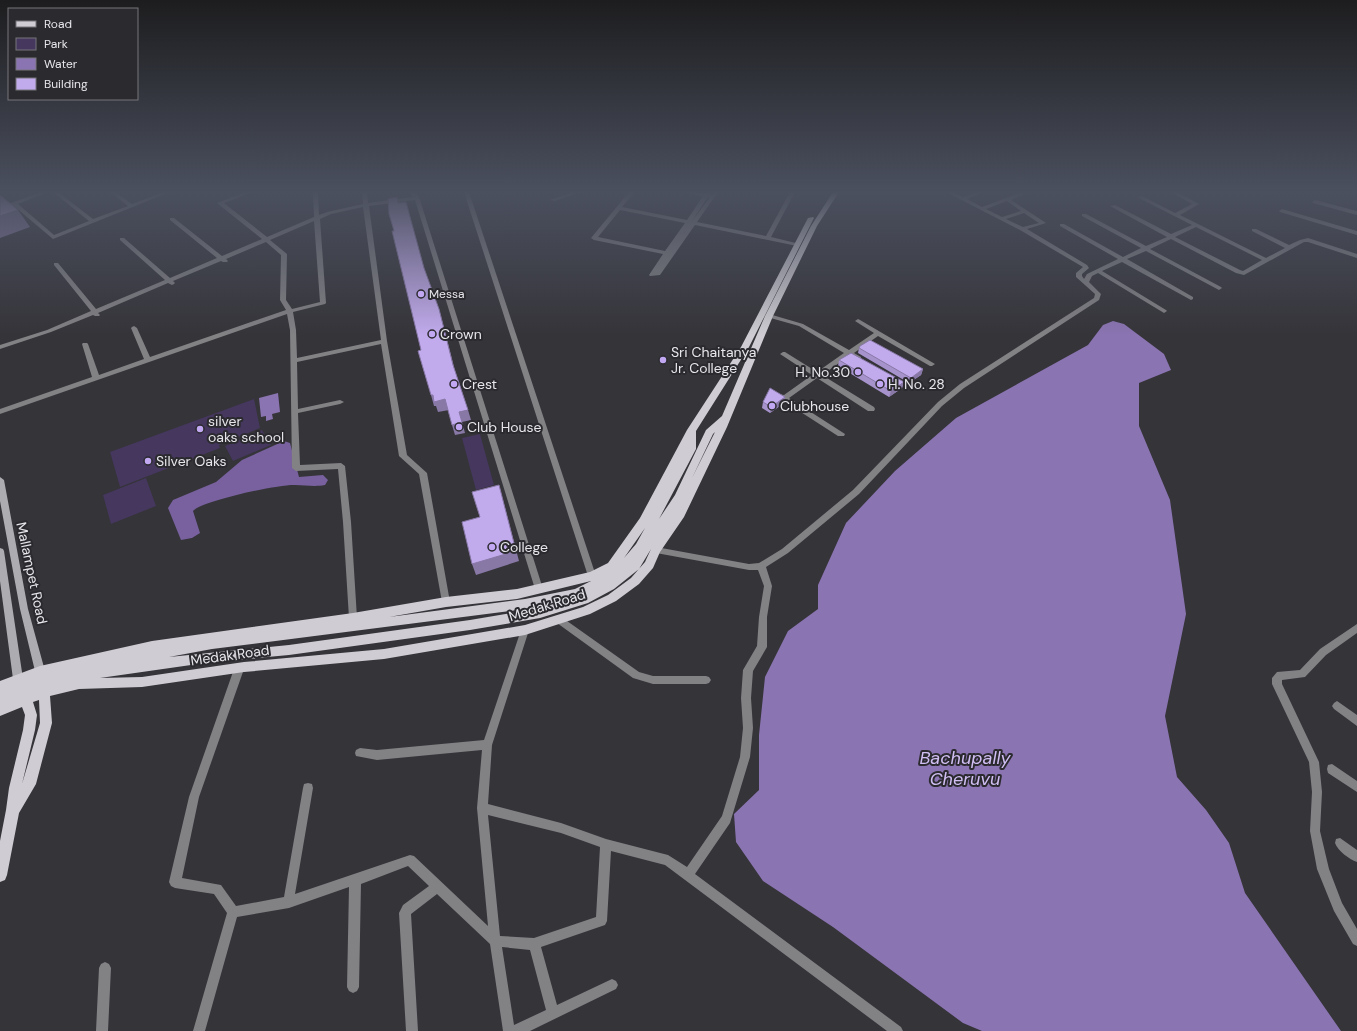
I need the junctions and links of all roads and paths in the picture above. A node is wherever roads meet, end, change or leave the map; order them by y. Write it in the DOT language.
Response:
graph roads {
  1 [pos="123,240"];
  2 [pos="199,240"];
  3 [pos="268,240"];
  4 [pos="318,240"];
  5 [pos="371,240"];
  6 [pos="430,240"];
  7 [pos="482,240"];
  8 [pos="604,240"];
  9 [pos="675,240"];
  10 [pos="683,240"];
  11 [pos="778,240"];
  12 [pos="799,240"];
  13 [pos="807,240"];
  14 [pos="1041,240"];
  15 [pos="1088,240"];
  16 [pos="1132,240"];
  17 [pos="1163,240"];
  18 [pos="1179,240"];
  19 [pos="1226,240"];
  20 [pos="1274,240"];
  21 [pos="1308,240"];
  22 [pos="1308,240"];
  23 [pos="797,244"];
  24 [pos="1147,248"];
  25 [pos="1290,248"];
  26 [pos="665,253"];
  27 [pos="672,255"];
  28 [pos="1357,256"];
  29 [pos="224,260"];
  30 [pos="1123,260"];
  31 [pos="1266,260"];
  32 [pos="56,264"];
  33 [pos="1098,271"];
  34 [pos="172,282"];
  35 [pos="1086,283"];
  36 [pos="1219,288"];
  37 [pos="1192,298"];
  38 [pos="290,311"];
  39 [pos="1164,311"];
  40 [pos="96,314"];
  41 [pos="769,316"];
  42 [pos="858,321"];
  43 [pos="134,328"];
  44 [pos="878,333"];
  45 [pos="384,341"];
  46 [pos="85,344"];
  47 [pos="0,347"];
  48 [pos="0,352"];
  49 [pos="848,353"];
  50 [pos="783,354"];
  51 [pos="148,360"];
  52 [pos="293,361"];
  53 [pos="867,364"];
  54 [pos="932,364"];
  55 [pos="817,376"];
  56 [pos="96,378"];
  57 [pos="775,392"];
  58 [pos="784,398"];
  59 [pos="340,402"];
  60 [pos="870,409"];
  61 [pos="0,412"];
  62 [pos="294,412"];
  63 [pos="726,417"];
  64 [pos="692,430"];
  65 [pos="842,434"];
  66 [pos="0,480"];
  67 [pos="656,550"];
  68 [pos="0,551"];
  69 [pos="761,566"];
  70 [pos="592,576"];
  71 [pos="539,589"];
  72 [pos="446,602"];
  73 [pos="353,618"];
  74 [pos="560,620"];
  75 [pos="1357,628"];
  76 [pos="524,630"];
  77 [pos="239,669"];
  78 [pos="40,671"];
  79 [pos="18,679"];
  80 [pos="706,680"];
  81 [pos="0,687"];
  82 [pos="44,692"];
  83 [pos="0,694"];
  84 [pos="26,698"];
  85 [pos="0,702"];
  86 [pos="1337,706"];
  87 [pos="0,710"];
  88 [pos="1357,721"];
  89 [pos="486,746"];
  90 [pos="360,753"];
  91 [pos="1332,769"];
  92 [pos="1357,787"];
  93 [pos="308,788"];
  94 [pos="482,808"];
  95 [pos="13,810"];
  96 [pos="1340,843"];
  97 [pos="606,844"];
  98 [pos="1357,857"];
  99 [pos="0,875"];
  100 [pos="688,875"];
  101 [pos="355,880"];
  102 [pos="437,887"];
  103 [pos="290,902"];
  104 [pos="233,912"];
  105 [pos="1357,940"];
  106 [pos="495,941"];
  107 [pos="534,944"];
  108 [pos="105,968"];
  109 [pos="612,985"];
  110 [pos="353,987"];
  111 [pos="553,1013"];
  112 [pos="102,1031"];
  113 [pos="199,1031"];
  114 [pos="412,1031"];
  115 [pos="509,1031"];
  116 [pos="516,1031"];
  117 [pos="897,1031"];
  1 -- 34 [label="street"];
  2 -- 29 [label="street"];
  3 -- 29 [label="street"];
  3 -- 38 [label="street"];
  4 -- 38 [label="street"];
  5 -- 45 [label="street"];
  6 -- 71 [label="street"];
  7 -- 70 [label="street"];
  8 -- 26 [label="street"];
  9 -- 26 [label="street"];
  10 -- 27 [label="street"];
  11 -- 23 [label="street"];
  12 -- 23 [label="main road, Medak Road"];
  13 -- 41 [label="main road, Medak Road"];
  14 -- 35 [label="street"];
  15 -- 30 [label="street"];
  16 -- 24 [label="street"];
  17 -- 24 [label="street"];
  18 -- 31 [label="street"];
  19 -- 31 [label="street"];
  20 -- 25 [label="street"];
  21 -- 25 [label="street"];
  22 -- 28 [label="street"];
  23 -- 64 [label="main road, Medak Road"];
  24 -- 30 [label="street"];
  24 -- 36 [label="street"];
  25 -- 31 [label="street"];
  26 -- 27 [label="street"];
  26 -- 27 [label="street"];
  29 -- 34 [label="street"];
  30 -- 33 [label="street"];
  30 -- 37 [label="street"];
  32 -- 40 [label="street"];
  33 -- 35 [label="street"];
  33 -- 39 [label="street"];
  34 -- 40 [label="street"];
  35 -- 69 [label="street"];
  38 -- 51 [label="street"];
  38 -- 52 [label="street"];
  40 -- 47 [label="street"];
  40 -- 48 [label="street"];
  41 -- 49 [label="street"];
  41 -- 63 [label="main road, Medak Road"];
  42 -- 44 [label="street"];
  43 -- 51 [label="street"];
  44 -- 49 [label="street"];
  44 -- 54 [label="street"];
  45 -- 52 [label="street"];
  45 -- 72 [label="street"];
  46 -- 56 [label="street"];
  49 -- 53 [label="street"];
  49 -- 55 [label="street"];
  50 -- 55 [label="street"];
  51 -- 56 [label="street"];
  52 -- 62 [label="street"];
  55 -- 58 [label="street"];
  55 -- 60 [label="street"];
  56 -- 61 [label="street"];
  57 -- 58 [label="street"];
  58 -- 65 [label="street"];
  59 -- 62 [label="street"];
  62 -- 73 [label="street"];
  63 -- 67 [label="main road, Medak Road"];
  63 -- 85 [label="main road"];
  64 -- 70 [label="main road, Medak Road"];
  64 -- 83 [label="main road"];
  66 -- 78 [label="main road, Mallampet Road"];
  67 -- 69 [label="street"];
  67 -- 74 [label="main road, Medak Road"];
  68 -- 79 [label="main road, Mallampet Road"];
  69 -- 100 [label="street"];
  70 -- 71 [label="main road, Medak Road"];
  71 -- 72 [label="main road, Medak Road"];
  72 -- 73 [label="main road, Medak Road"];
  73 -- 78 [label="main road, Medak Road"];
  74 -- 76 [label="main road, Medak Road"];
  74 -- 80 [label="street"];
  75 -- 105 [label="street"];
  76 -- 77 [label="main road, Medak Road"];
  76 -- 89 [label="street"];
  77 -- 82 [label="main road, Medak Road"];
  77 -- 104 [label="street"];
  78 -- 79 [label="main road, Medak Road"];
  79 -- 81 [label="main road, Medak Road"];
  82 -- 84 [label="main road, Medak Road"];
  82 -- 95 [label="main road"];
  84 -- 87 [label="main road, Medak Road"];
  84 -- 95 [label="main road"];
  86 -- 88 [label="street"];
  89 -- 90 [label="street"];
  89 -- 94 [label="street"];
  91 -- 92 [label="street"];
  93 -- 103 [label="street"];
  94 -- 97 [label="street"];
  94 -- 106 [label="street"];
  95 -- 99 [label="main road"];
  96 -- 98 [label="street"];
  97 -- 100 [label="street"];
  97 -- 107 [label="street"];
  100 -- 117 [label="street"];
  101 -- 102 [label="street"];
  101 -- 103 [label="street"];
  101 -- 110 [label="street"];
  102 -- 106 [label="street"];
  102 -- 114 [label="street"];
  103 -- 104 [label="street"];
  104 -- 113 [label="street"];
  106 -- 107 [label="street"];
  106 -- 115 [label="street"];
  107 -- 111 [label="street"];
  108 -- 112 [label="street"];
  109 -- 111 [label="street"];
  111 -- 116 [label="street"];
}
